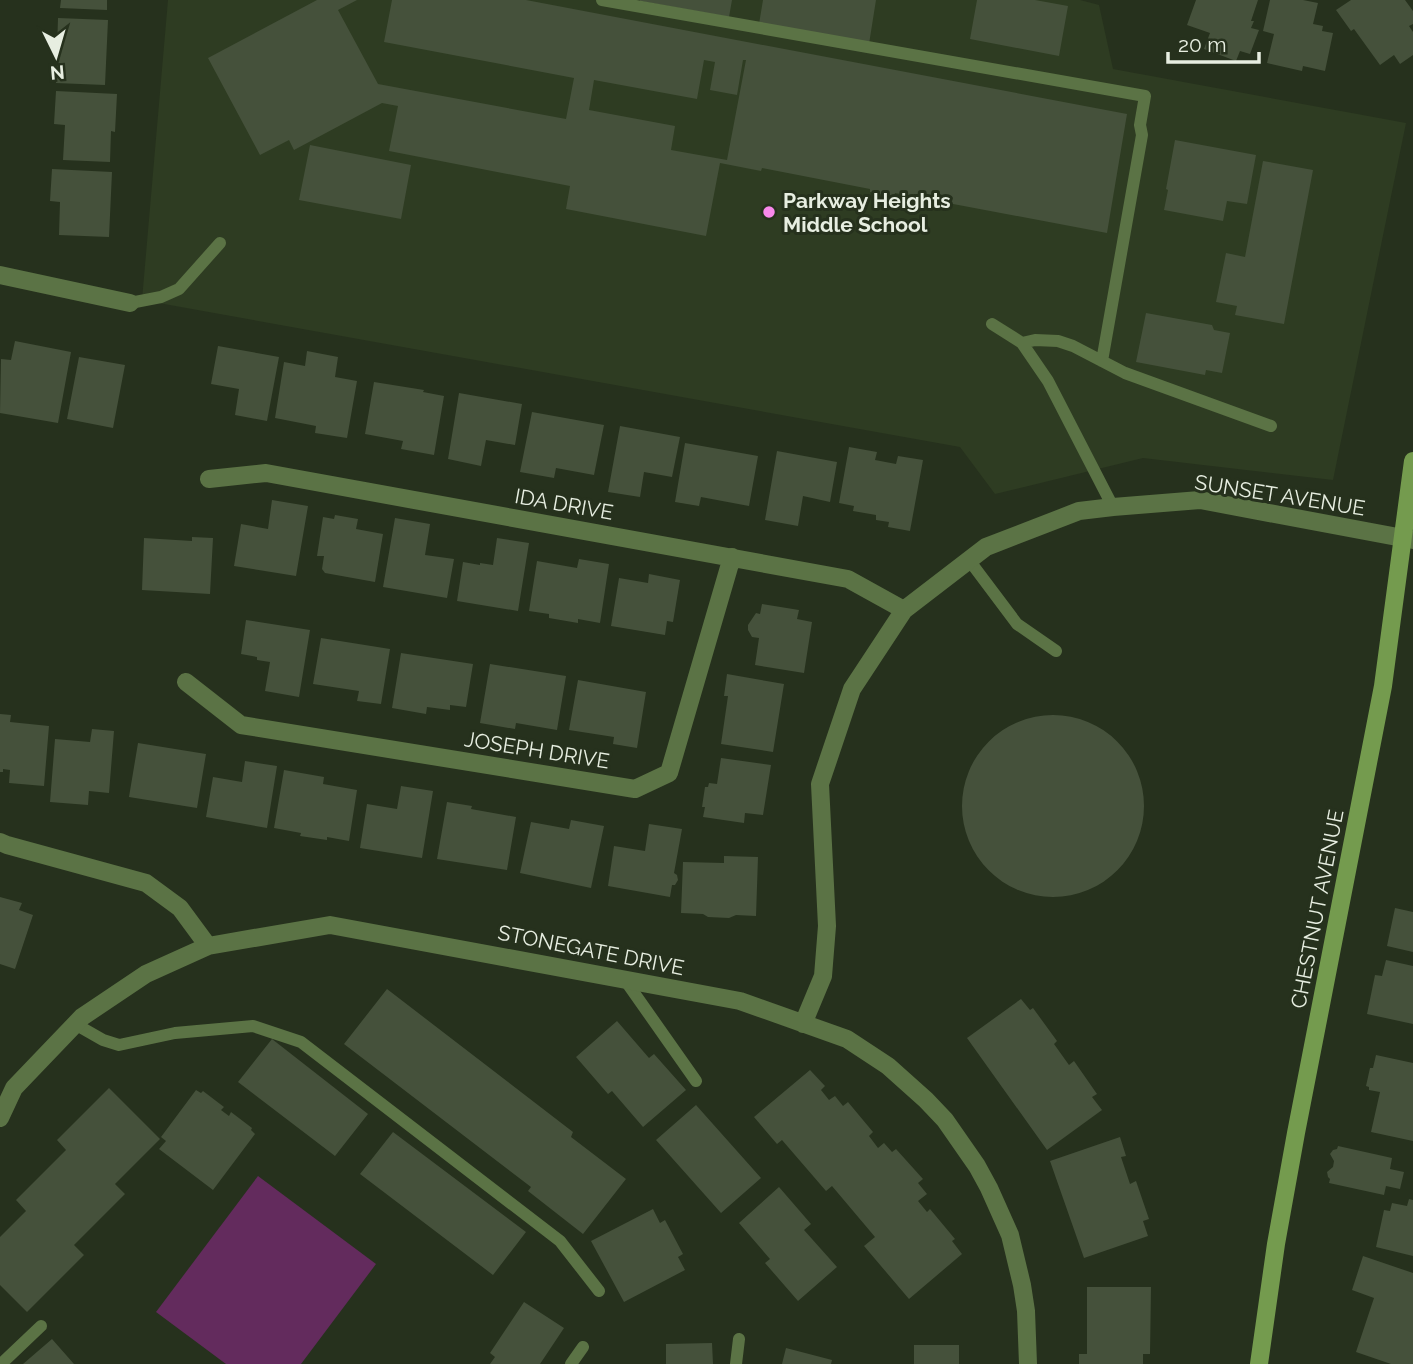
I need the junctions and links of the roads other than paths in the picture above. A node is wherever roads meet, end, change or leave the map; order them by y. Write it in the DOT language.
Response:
graph roads {
  1 [pos="602,0"];
  2 [pos="220,243"];
  3 [pos="0,275"];
  4 [pos="130,303"];
  5 [pos="992,324"];
  6 [pos="1022,343"];
  7 [pos="1102,361"];
  8 [pos="1271,426"];
  9 [pos="1413,461"];
  10 [pos="209,479"];
  11 [pos="1113,507"];
  12 [pos="1408,539"];
  13 [pos="732,558"];
  14 [pos="968,560"];
  15 [pos="904,610"];
  16 [pos="1056,651"];
  17 [pos="186,682"];
  18 [pos="0,842"];
  19 [pos="208,946"];
  20 [pos="625,980"];
  21 [pos="75,1024"];
  22 [pos="803,1024"];
  23 [pos="696,1081"];
  24 [pos="0,1118"];
  25 [pos="599,1292"];
  26 [pos="41,1326"];
  27 [pos="738,1339"];
  28 [pos="583,1347"];
  29 [pos="1,1364"];
  30 [pos="571,1364"];
  31 [pos="736,1364"];
  32 [pos="1028,1364"];
  33 [pos="1259,1364"];
  1 -- 7 [label="lane"];
  2 -- 4 [label="lane"];
  3 -- 4 [label="street"];
  5 -- 6 [label="lane"];
  6 -- 7 [label="lane"];
  6 -- 11 [label="lane"];
  7 -- 8 [label="lane"];
  9 -- 12 [label="main road, CHESTNUT AVENUE"];
  10 -- 13 [label="street, IDA DRIVE"];
  11 -- 12 [label="street, SUNSET AVENUE"];
  11 -- 14 [label="street, SUNSET AVENUE"];
  12 -- 33 [label="main road, CHESTNUT AVENUE"];
  13 -- 15 [label="street, IDA DRIVE"];
  13 -- 17 [label="street, JOSEPH DRIVE"];
  14 -- 15 [label="street, SUNSET AVENUE"];
  14 -- 16 [label="lane"];
  15 -- 22 [label="street, SUNSET AVENUE"];
  18 -- 19 [label="street"];
  19 -- 20 [label="street, STONEGATE DRIVE"];
  19 -- 21 [label="street, STONEGATE DRIVE"];
  20 -- 22 [label="street, STONEGATE DRIVE"];
  20 -- 23 [label="lane"];
  21 -- 24 [label="street, STONEGATE DRIVE"];
  21 -- 25 [label="lane"];
  22 -- 32 [label="street, STONEGATE DRIVE"];
  26 -- 29 [label="lane"];
  27 -- 31 [label="lane"];
  28 -- 30 [label="lane"];
}
